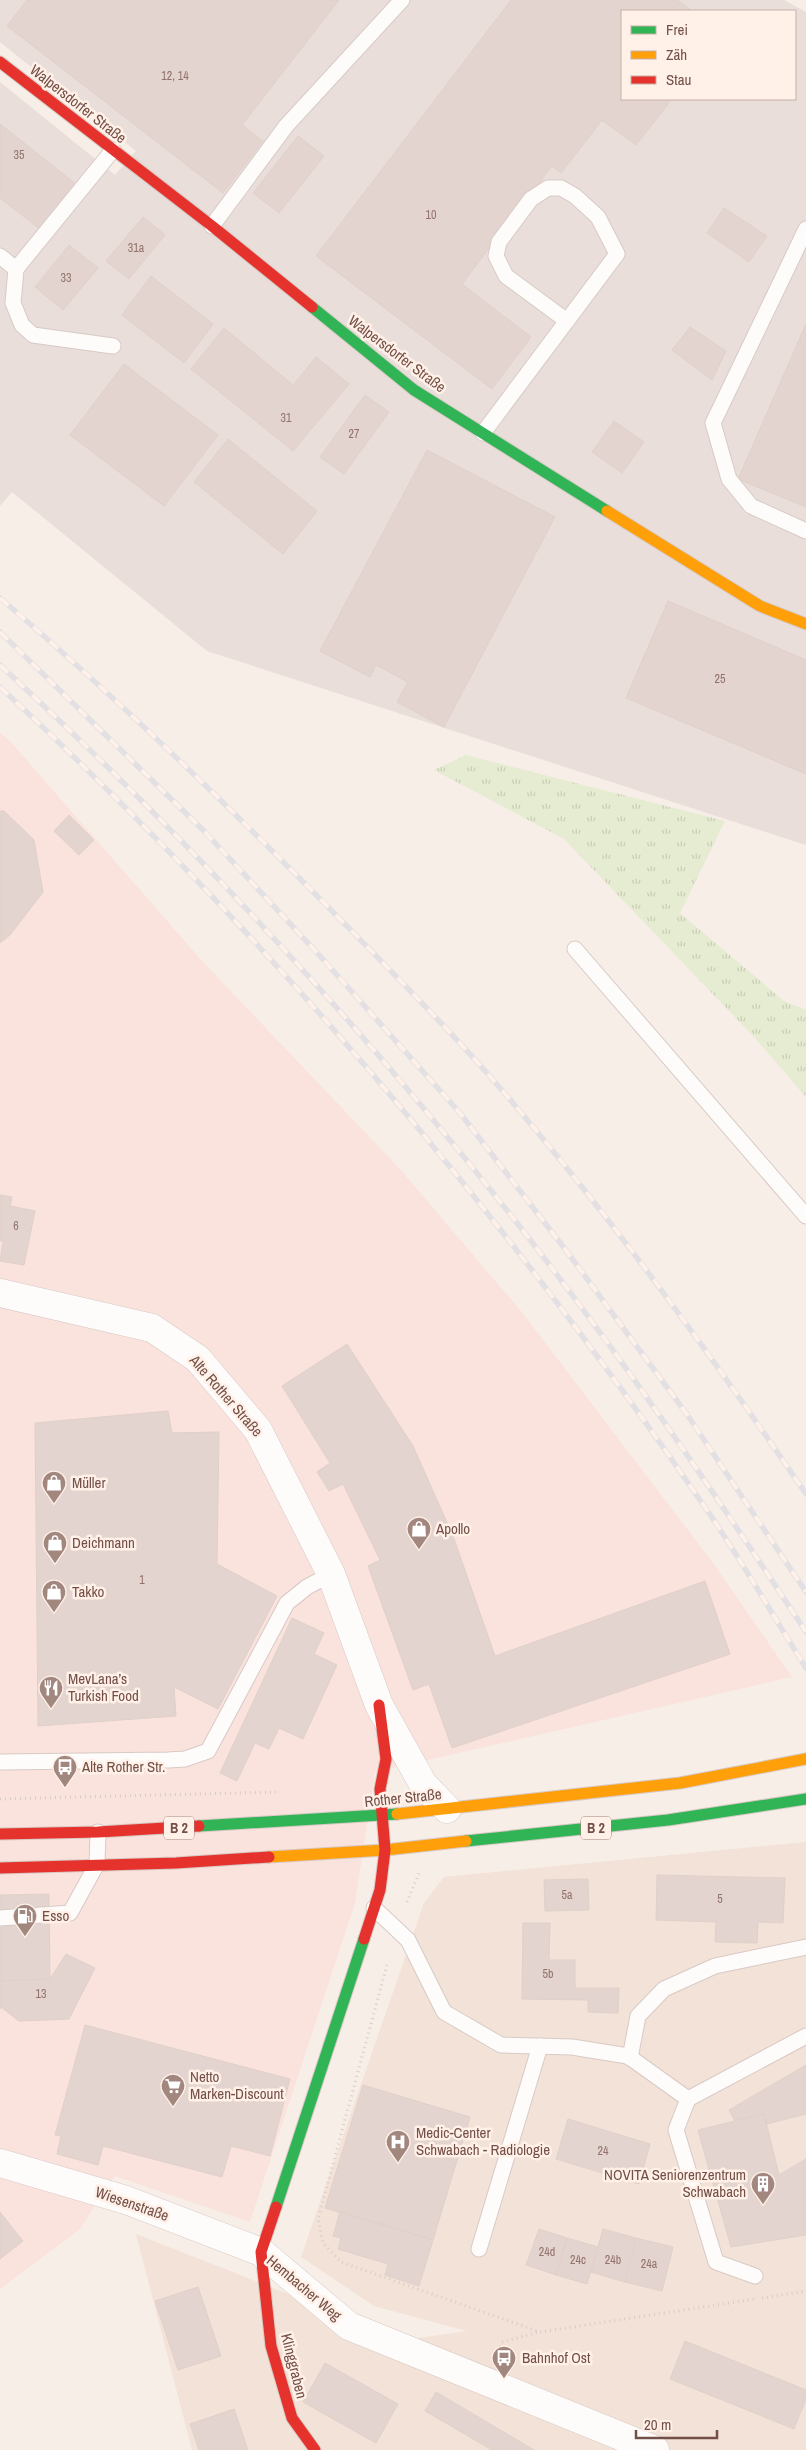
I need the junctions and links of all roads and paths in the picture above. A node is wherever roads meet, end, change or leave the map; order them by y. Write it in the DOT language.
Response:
graph roads {
  1 [pos="402,0"];
  2 [pos="0,62"];
  3 [pos="113,150"];
  4 [pos="212,226"];
  5 [pos="806,229"];
  6 [pos="0,256"];
  7 [pos="16,269"];
  8 [pos="567,321"];
  9 [pos="113,346"];
  10 [pos="483,433"];
  11 [pos="806,531"];
  12 [pos="806,624"];
  13 [pos="575,949"];
  14 [pos="806,1216"];
  15 [pos="0,1293"];
  16 [pos="331,1574"];
  17 [pos="379,1705"];
  18 [pos="806,1759"];
  19 [pos="0,1762"];
  20 [pos="280,1792"];
  21 [pos="0,1799"];
  22 [pos="806,1799"];
  23 [pos="447,1809"];
  24 [pos="383,1816"];
  25 [pos="98,1832"];
  26 [pos="0,1834"];
  27 [pos="385,1850"];
  28 [pos="97,1864"];
  29 [pos="0,1868"];
  30 [pos="426,1868"];
  31 [pos="374,1908"];
  32 [pos="0,1918"];
  33 [pos="397,1927"];
  34 [pos="806,1947"];
  35 [pos="806,2036"];
  36 [pos="540,2046"];
  37 [pos="630,2058"];
  38 [pos="688,2099"];
  39 [pos="0,2163"];
  40 [pos="479,2249"];
  41 [pos="261,2252"];
  42 [pos="755,2276"];
  43 [pos="540,2332"];
  44 [pos="489,2382"];
  45 [pos="315,2450"];
  46 [pos="655,2450"];
  1 -- 4 [label="lane"];
  2 -- 3 [label="street, Walpersdorfer Straße"];
  3 -- 4 [label="street, Walpersdorfer Straße"];
  3 -- 7 [label="lane"];
  4 -- 10 [label="street, Walpersdorfer Straße"];
  5 -- 11 [label="lane"];
  6 -- 7 [label="lane"];
  7 -- 9 [label="lane"];
  8 -- 8 [label="lane"];
  8 -- 10 [label="lane"];
  10 -- 12 [label="street, Walpersdorfer Straße"];
  13 -- 14 [label="lane"];
  15 -- 16 [label="street, Alte Rother Straße"];
  16 -- 17 [label="street, Alte Rother Straße"];
  16 -- 19 [label="lane"];
  17 -- 23 [label="street, Alte Rother Straße"];
  17 -- 24 [label="street, Alte Rother Straße"];
  18 -- 23 [label="street, Rother Straße / B 2"];
  20 -- 21 [label="path"];
  22 -- 27 [label="street, B 2"];
  23 -- 24 [label="street, Rother Straße / B 2"];
  24 -- 25 [label="street, Rother Straße / B 2"];
  24 -- 27 [label="street, Hembacher Weg"];
  25 -- 26 [label="street, Rother Straße / B 2"];
  25 -- 28 [label="lane"];
  27 -- 28 [label="street, B 2"];
  27 -- 31 [label="street, Hembacher Weg"];
  28 -- 29 [label="street, B 2"];
  28 -- 32 [label="lane"];
  30 -- 33 [label="path"];
  31 -- 33 [label="lane"];
  31 -- 41 [label="street, Hembacher Weg"];
  33 -- 36 [label="lane"];
  34 -- 37 [label="lane"];
  35 -- 38 [label="lane"];
  36 -- 37 [label="lane"];
  36 -- 40 [label="lane"];
  37 -- 38 [label="lane"];
  38 -- 42 [label="lane"];
  39 -- 41 [label="street, Wiesenstraße"];
  41 -- 44 [label="street, Hembacher Weg"];
  41 -- 45 [label="street, Klinggraben"];
  43 -- 44 [label="path"];
  44 -- 46 [label="street, Hembacher Weg"];
}
